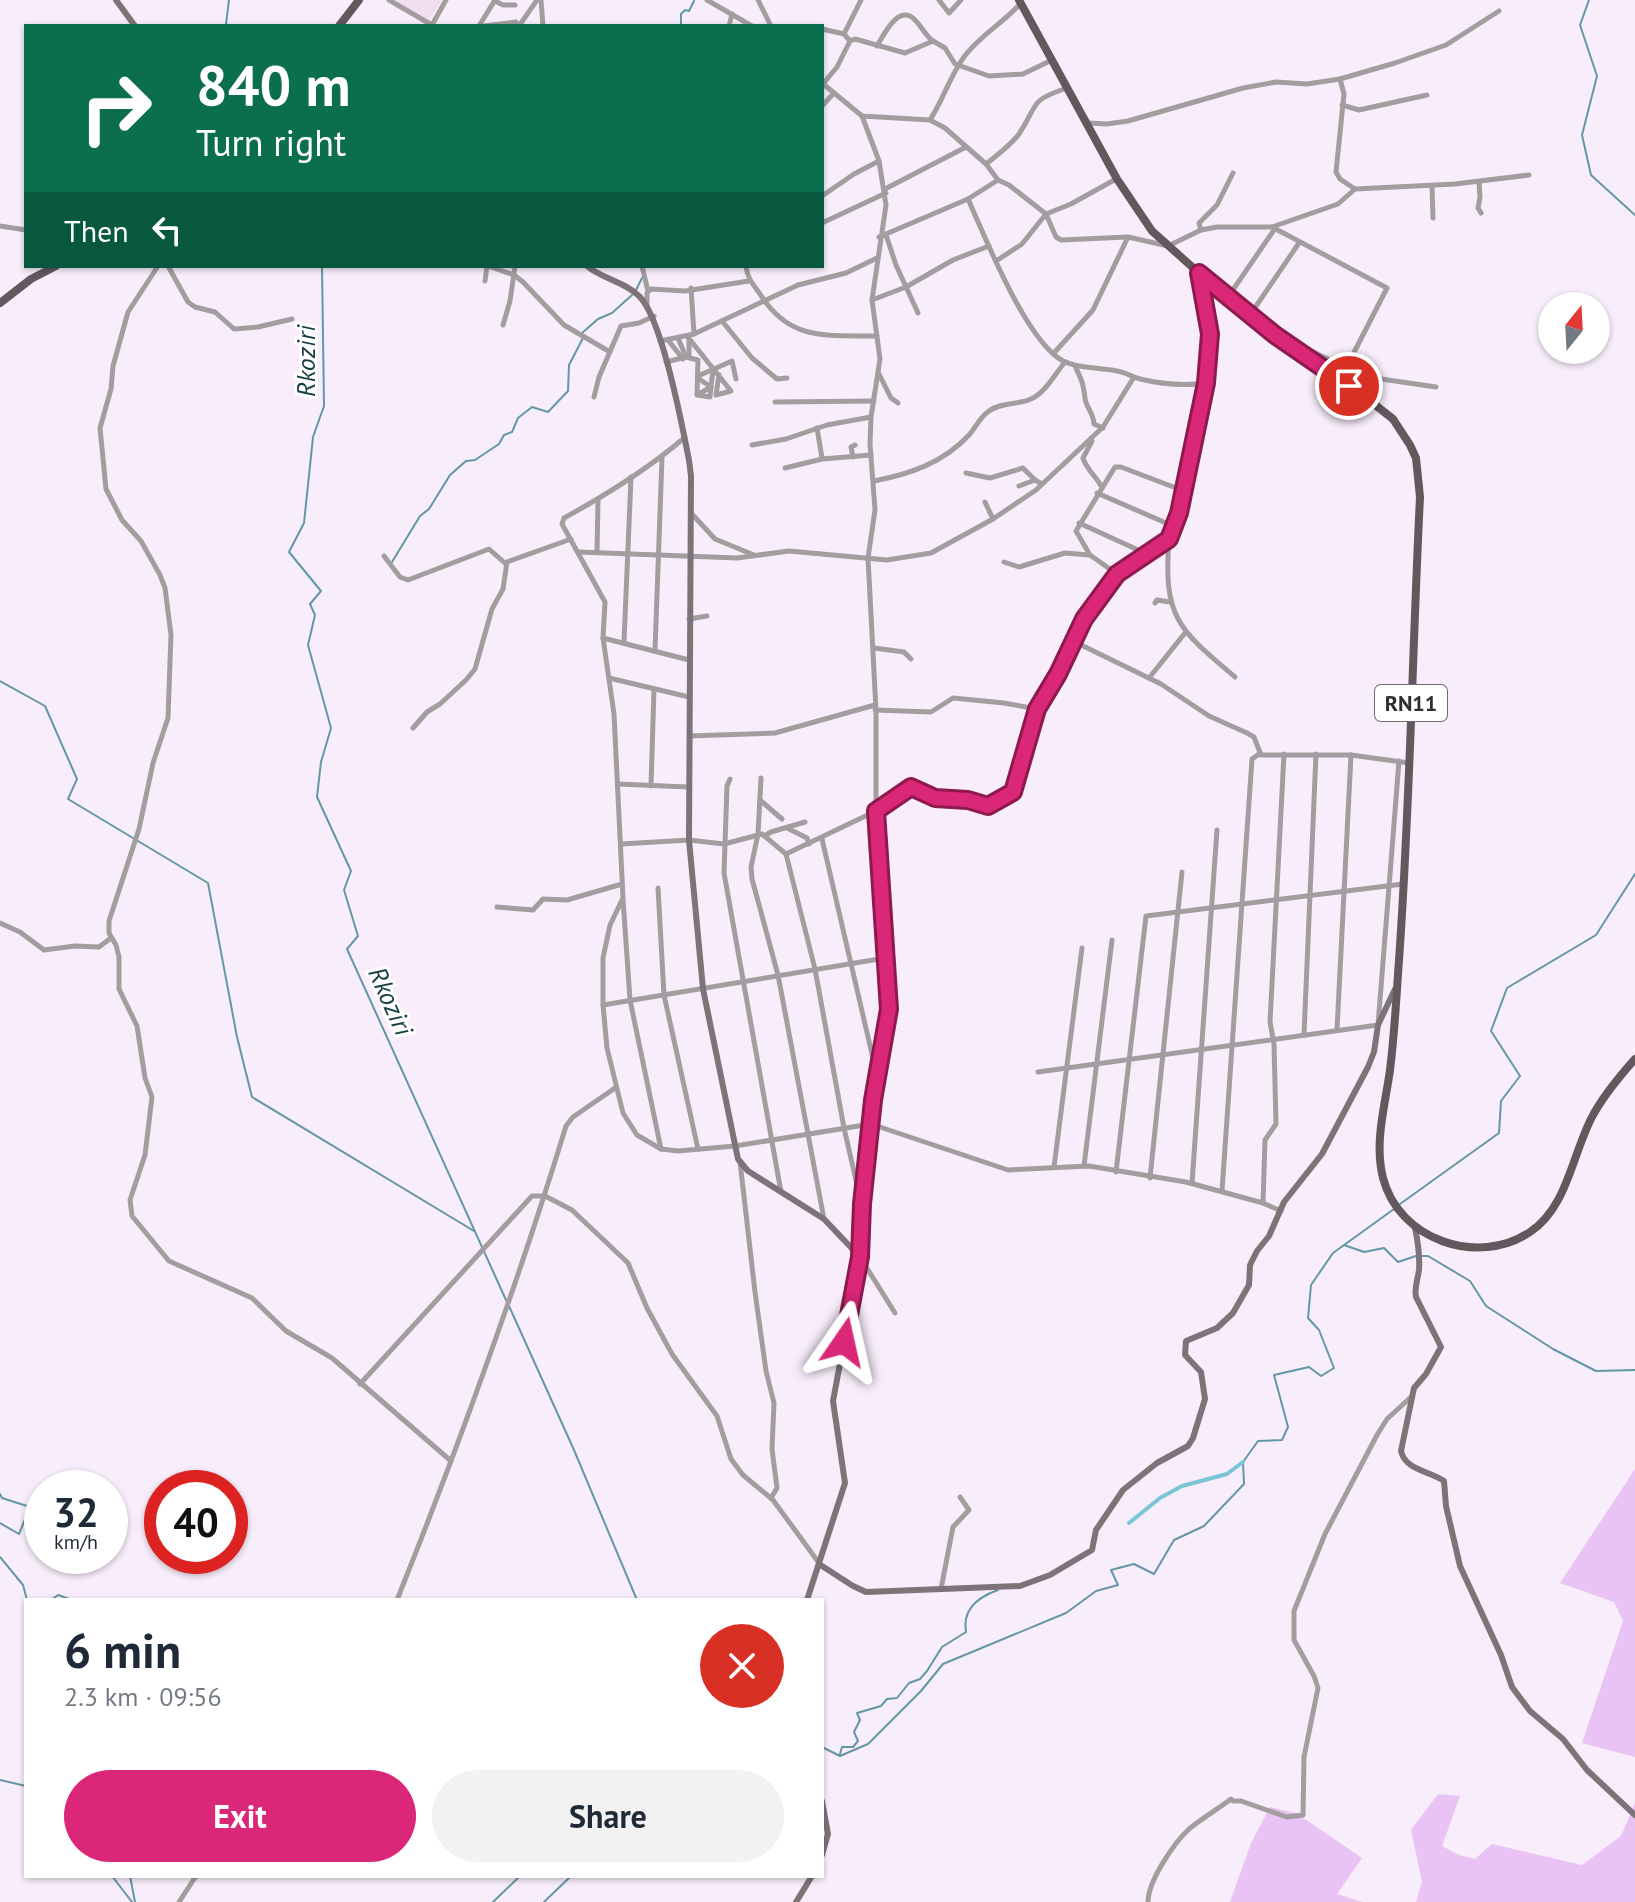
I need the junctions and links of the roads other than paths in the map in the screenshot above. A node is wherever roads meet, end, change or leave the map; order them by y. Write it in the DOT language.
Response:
graph roads {
  1 [pos="116,0"];
  2 [pos="359,0"];
  3 [pos="389,0"];
  4 [pos="446,0"];
  5 [pos="539,0"];
  6 [pos="707,0"];
  7 [pos="758,0"];
  8 [pos="861,0"];
  9 [pos="939,0"];
  10 [pos="961,0"];
  11 [pos="495,1"];
  12 [pos="1020,2"];
  13 [pos="515,5"];
  14 [pos="1499,11"];
  15 [pos="732,14"];
  16 [pos="134,24"];
  17 [pos="341,24"];
  18 [pos="429,24"];
  19 [pos="433,24"];
  20 [pos="482,24"];
  21 [pos="518,24"];
  22 [pos="543,24"];
  23 [pos="730,24"];
  24 [pos="749,24"];
  25 [pos="770,24"];
  26 [pos="824,29"];
  27 [pos="844,34"];
  28 [pos="850,41"];
  29 [pos="933,41"];
  30 [pos="877,46"];
  31 [pos="1052,60"];
  32 [pos="959,64"];
  33 [pos="1340,79"];
  34 [pos="824,82"];
  35 [pos="824,86"];
  36 [pos="1068,88"];
  37 [pos="834,93"];
  38 [pos="1427,95"];
  39 [pos="824,104"];
  40 [pos="1342,105"];
  41 [pos="862,116"];
  42 [pos="930,120"];
  43 [pos="1086,122"];
  44 [pos="966,147"];
  45 [pos="879,161"];
  46 [pos="986,164"];
  47 [pos="1233,173"];
  48 [pos="1529,175"];
  49 [pos="1117,179"];
  50 [pos="998,180"];
  51 [pos="1479,182"];
  52 [pos="1432,186"];
  53 [pos="1355,189"];
  54 [pos="886,191"];
  55 [pos="824,195"];
  56 [pos="968,199"];
  57 [pos="1481,213"];
  58 [pos="1046,214"];
  59 [pos="1433,218"];
  60 [pos="824,222"];
  61 [pos="0,226"];
  62 [pos="1273,229"];
  63 [pos="24,230"];
  64 [pos="1201,230"];
  65 [pos="883,236"];
  66 [pos="1128,237"];
  67 [pos="1299,243"];
  68 [pos="989,246"];
  69 [pos="1168,246"];
  70 [pos="877,258"];
  71 [pos="996,261"];
  72 [pos="52,268"];
  73 [pos="157,268"];
  74 [pos="169,268"];
  75 [pos="488,268"];
  76 [pos="494,268"];
  77 [pos="515,268"];
  78 [pos="589,268"];
  79 [pos="642,268"];
  80 [pos="746,268"];
  81 [pos="1199,273"];
  82 [pos="514,275"];
  83 [pos="485,281"];
  84 [pos="749,281"];
  85 [pos="646,284"];
  86 [pos="906,287"];
  87 [pos="691,288"];
  88 [pos="648,291"];
  89 [pos="640,296"];
  90 [pos="1228,297"];
  91 [pos="872,300"];
  92 [pos="0,303"];
  93 [pos="765,303"];
  94 [pos="647,304"];
  95 [pos="918,313"];
  96 [pos="1250,315"];
  97 [pos="654,316"];
  98 [pos="292,319"];
  99 [pos="722,321"];
  100 [pos="503,325"];
  101 [pos="1274,334"];
  102 [pos="877,336"];
  103 [pos="690,337"];
  104 [pos="678,338"];
  105 [pos="664,341"];
  106 [pos="698,350"];
  107 [pos="610,352"];
  108 [pos="1053,354"];
  109 [pos="689,358"];
  110 [pos="665,362"];
  111 [pos="1065,362"];
  112 [pos="1075,365"];
  113 [pos="1344,369"];
  114 [pos="719,370"];
  115 [pos="878,374"];
  116 [pos="1134,377"];
  117 [pos="787,378"];
  118 [pos="736,379"];
  119 [pos="698,380"];
  120 [pos="1206,383"];
  121 [pos="711,387"];
  122 [pos="1436,387"];
  123 [pos="594,397"];
  124 [pos="874,401"];
  125 [pos="775,402"];
  126 [pos="898,403"];
  127 [pos="871,417"];
  128 [pos="1103,427"];
  129 [pos="817,428"];
  130 [pos="684,438"];
  131 [pos="752,445"];
  132 [pos="855,445"];
  133 [pos="813,453"];
  134 [pos="871,455"];
  135 [pos="662,457"];
  136 [pos="853,457"];
  137 [pos="821,459"];
  138 [pos="831,465"];
  139 [pos="905,467"];
  140 [pos="785,468"];
  141 [pos="966,473"];
  142 [pos="903,475"];
  143 [pos="631,477"];
  144 [pos="1035,480"];
  145 [pos="874,481"];
  146 [pos="1042,484"];
  147 [pos="1019,486"];
  148 [pos="1099,490"];
  149 [pos="1184,491"];
  150 [pos="598,501"];
  151 [pos="985,502"];
  152 [pos="691,512"];
  153 [pos="993,519"];
  154 [pos="1079,523"];
  155 [pos="1174,526"];
  156 [pos="571,539"];
  157 [pos="1169,539"];
  158 [pos="578,552"];
  159 [pos="597,552"];
  160 [pos="628,553"];
  161 [pos="659,554"];
  162 [pos="1148,554"];
  163 [pos="754,555"];
  164 [pos="1090,555"];
  165 [pos="384,556"];
  166 [pos="690,556"];
  167 [pos="868,558"];
  168 [pos="1004,562"];
  169 [pos="506,564"];
  170 [pos="1117,574"];
  171 [pos="1170,602"];
  172 [pos="1155,603"];
  173 [pos="707,616"];
  174 [pos="689,619"];
  175 [pos="1185,633"];
  176 [pos="603,638"];
  177 [pos="1073,641"];
  178 [pos="624,642"];
  179 [pos="874,648"];
  180 [pos="655,650"];
  181 [pos="911,659"];
  182 [pos="689,660"];
  183 [pos="1235,677"];
  184 [pos="609,678"];
  185 [pos="1149,678"];
  186 [pos="1040,683"];
  187 [pos="654,689"];
  188 [pos="1048,690"];
  189 [pos="689,697"];
  190 [pos="875,709"];
  191 [pos="1037,709"];
  192 [pos="413,728"];
  193 [pos="688,736"];
  194 [pos="1259,754"];
  195 [pos="1284,754"];
  196 [pos="1316,754"];
  197 [pos="1351,755"];
  198 [pos="1399,761"];
  199 [pos="1409,763"];
  200 [pos="761,778"];
  201 [pos="730,779"];
  202 [pos="618,784"];
  203 [pos="651,786"];
  204 [pos="688,787"];
  205 [pos="761,801"];
  206 [pos="876,811"];
  207 [pos="782,819"];
  208 [pos="805,822"];
  209 [pos="786,827"];
  210 [pos="1217,830"];
  211 [pos="758,834"];
  212 [pos="766,835"];
  213 [pos="822,839"];
  214 [pos="689,840"];
  215 [pos="621,844"];
  216 [pos="724,844"];
  217 [pos="809,844"];
  218 [pos="786,854"];
  219 [pos="1182,872"];
  220 [pos="622,884"];
  221 [pos="1404,884"];
  222 [pos="1389,885"];
  223 [pos="658,888"];
  224 [pos="1345,890"];
  225 [pos="1310,894"];
  226 [pos="623,898"];
  227 [pos="1276,898"];
  228 [pos="1244,902"];
  229 [pos="497,907"];
  230 [pos="1210,907"];
  231 [pos="1179,911"];
  232 [pos="0,923"];
  233 [pos="111,938"];
  234 [pos="1112,940"];
  235 [pos="1082,948"];
  236 [pos="885,958"];
  237 [pos="852,962"];
  238 [pos="815,969"];
  239 [pos="778,975"];
  240 [pos="741,981"];
  241 [pos="1398,982"];
  242 [pos="703,989"];
  243 [pos="664,995"];
  244 [pos="630,1000"];
  245 [pos="603,1005"];
  246 [pos="1378,1025"];
  247 [pos="1337,1030"];
  248 [pos="1304,1035"];
  249 [pos="1272,1039"];
  250 [pos="1232,1045"];
  251 [pos="1201,1049"];
  252 [pos="1164,1054"];
  253 [pos="1129,1059"];
  254 [pos="1635,1059"];
  255 [pos="1097,1064"];
  256 [pos="1065,1068"];
  257 [pos="876,1072"];
  258 [pos="1038,1072"];
  259 [pos="615,1088"];
  260 [pos="871,1124"];
  261 [pos="844,1128"];
  262 [pos="808,1135"];
  263 [pos="772,1140"];
  264 [pos="735,1146"];
  265 [pos="661,1149"];
  266 [pos="698,1149"];
  267 [pos="740,1162"];
  268 [pos="1084,1166"];
  269 [pos="1054,1167"];
  270 [pos="1116,1172"];
  271 [pos="1150,1178"];
  272 [pos="1192,1183"];
  273 [pos="1222,1191"];
  274 [pos="781,1192"];
  275 [pos="545,1196"];
  276 [pos="1263,1203"];
  277 [pos="862,1204"];
  278 [pos="1281,1211"];
  279 [pos="824,1219"];
  280 [pos="1415,1228"];
  281 [pos="860,1257"];
  282 [pos="895,1313"];
  283 [pos="360,1384"];
  284 [pos="1412,1397"];
  285 [pos="451,1461"];
  286 [pos="960,1497"];
  287 [pos="771,1498"];
  288 [pos="819,1564"];
  289 [pos="941,1590"];
  290 [pos="398,1598"];
  291 [pos="808,1598"];
  292 [pos="824,1812"];
  293 [pos="1635,1815"];
  294 [pos="824,1848"];
  295 [pos="195,1878"];
  296 [pos="811,1878"];
  297 [pos="179,1902"];
  298 [pos="796,1902"];
  299 [pos="1148,1902"];
  1 -- 16 [label="street"];
  2 -- 17 [label="main road"];
  3 -- 18 [label="street"];
  4 -- 19 [label="street"];
  5 -- 21 [label="street"];
  5 -- 22 [label="street"];
  6 -- 15 [label="street"];
  7 -- 25 [label="street"];
  8 -- 27 [label="street"];
  9 -- 10 [label="street"];
  11 -- 13 [label="street"];
  11 -- 20 [label="street"];
  12 -- 31 [label="main road, RN11"];
  12 -- 32 [label="street"];
  14 -- 33 [label="street"];
  15 -- 23 [label="street"];
  15 -- 24 [label="street"];
  26 -- 27 [label="street"];
  27 -- 28 [label="street"];
  28 -- 30 [label="street"];
  28 -- 34 [label="street"];
  29 -- 30 [label="street"];
  29 -- 30 [label="street"];
  29 -- 32 [label="street"];
  31 -- 32 [label="street"];
  31 -- 36 [label="main road, RN11"];
  32 -- 42 [label="street"];
  33 -- 40 [label="street"];
  33 -- 43 [label="street"];
  35 -- 37 [label="street"];
  36 -- 43 [label="main road, RN11"];
  36 -- 46 [label="street"];
  37 -- 39 [label="street"];
  37 -- 41 [label="street"];
  38 -- 40 [label="street"];
  40 -- 53 [label="street"];
  41 -- 42 [label="street"];
  41 -- 45 [label="street"];
  42 -- 44 [label="street"];
  43 -- 49 [label="main road, RN11"];
  44 -- 46 [label="street"];
  44 -- 54 [label="street"];
  45 -- 54 [label="street"];
  45 -- 55 [label="street"];
  46 -- 50 [label="street"];
  47 -- 64 [label="street"];
  48 -- 51 [label="street"];
  49 -- 58 [label="street"];
  49 -- 69 [label="main road, RN11"];
  50 -- 56 [label="street"];
  50 -- 58 [label="street"];
  51 -- 52 [label="street"];
  51 -- 57 [label="street"];
  52 -- 53 [label="street"];
  52 -- 59 [label="street"];
  53 -- 62 [label="street"];
  54 -- 60 [label="street"];
  54 -- 65 [label="street"];
  56 -- 65 [label="street"];
  56 -- 68 [label="street"];
  58 -- 66 [label="street"];
  58 -- 71 [label="street"];
  61 -- 63 [label="street"];
  62 -- 64 [label="street"];
  62 -- 67 [label="street"];
  62 -- 90 [label="street"];
  64 -- 69 [label="street"];
  65 -- 70 [label="street"];
  65 -- 86 [label="street"];
  66 -- 69 [label="street"];
  66 -- 108 [label="street"];
  67 -- 96 [label="street"];
  67 -- 113 [label="street"];
  68 -- 71 [label="street"];
  68 -- 86 [label="street"];
  69 -- 81 [label="main road, RN11"];
  70 -- 91 [label="street"];
  70 -- 93 [label="street"];
  71 -- 108 [label="street"];
  72 -- 92 [label="main road"];
  73 -- 233 [label="street"];
  74 -- 98 [label="street"];
  75 -- 83 [label="street"];
  76 -- 82 [label="street"];
  77 -- 82 [label="street"];
  78 -- 89 [label="street"];
  79 -- 85 [label="street"];
  80 -- 84 [label="street"];
  81 -- 90 [label="main road, RN11"];
  81 -- 120 [label="street"];
  82 -- 100 [label="street"];
  82 -- 107 [label="street"];
  84 -- 87 [label="street"];
  84 -- 93 [label="street"];
  85 -- 88 [label="street"];
  85 -- 89 [label="street"];
  86 -- 91 [label="street"];
  86 -- 95 [label="street"];
  87 -- 88 [label="street"];
  87 -- 103 [label="street"];
  88 -- 94 [label="street"];
  89 -- 94 [label="street"];
  90 -- 96 [label="main road, RN11"];
  91 -- 102 [label="street"];
  93 -- 99 [label="street"];
  93 -- 102 [label="street"];
  94 -- 97 [label="street"];
  96 -- 101 [label="main road, RN11"];
  97 -- 105 [label="street"];
  97 -- 107 [label="street"];
  99 -- 103 [label="street"];
  99 -- 117 [label="street"];
  101 -- 113 [label="street"];
  101 -- 199 [label="main road, RN11"];
  102 -- 115 [label="street"];
  103 -- 104 [label="street"];
  103 -- 106 [label="street"];
  103 -- 109 [label="street"];
  104 -- 105 [label="street"];
  104 -- 109 [label="street"];
  105 -- 109 [label="street"];
  105 -- 110 [label="street"];
  106 -- 109 [label="street"];
  106 -- 114 [label="street"];
  107 -- 123 [label="street"];
  108 -- 111 [label="street"];
  109 -- 110 [label="street"];
  109 -- 119 [label="street"];
  110 -- 130 [label="street"];
  111 -- 112 [label="street"];
  111 -- 142 [label="street"];
  112 -- 116 [label="street"];
  112 -- 128 [label="street"];
  113 -- 122 [label="street"];
  114 -- 118 [label="street"];
  114 -- 119 [label="street"];
  114 -- 121 [label="street"];
  115 -- 124 [label="street"];
  115 -- 126 [label="street"];
  116 -- 120 [label="street"];
  116 -- 128 [label="street"];
  119 -- 121 [label="street"];
  119 -- 121 [label="street"];
  120 -- 149 [label="street"];
  124 -- 125 [label="street"];
  124 -- 127 [label="street"];
  127 -- 129 [label="street"];
  127 -- 134 [label="street"];
  128 -- 146 [label="street"];
  128 -- 148 [label="street"];
  129 -- 131 [label="street"];
  129 -- 137 [label="street"];
  130 -- 135 [label="street"];
  130 -- 152 [label="street"];
  132 -- 136 [label="street"];
  133 -- 137 [label="street"];
  134 -- 136 [label="street"];
  134 -- 145 [label="street"];
  135 -- 143 [label="street"];
  135 -- 161 [label="street"];
  136 -- 137 [label="street"];
  137 -- 138 [label="street"];
  137 -- 140 [label="street"];
  139 -- 142 [label="street"];
  141 -- 144 [label="street"];
  142 -- 145 [label="street"];
  143 -- 150 [label="street"];
  143 -- 160 [label="street"];
  144 -- 146 [label="street"];
  144 -- 147 [label="street"];
  145 -- 167 [label="street"];
  146 -- 153 [label="street"];
  148 -- 149 [label="street"];
  148 -- 154 [label="street"];
  148 -- 155 [label="street"];
  149 -- 155 [label="street"];
  150 -- 156 [label="street"];
  150 -- 159 [label="street"];
  151 -- 153 [label="street"];
  152 -- 163 [label="street"];
  152 -- 166 [label="street"];
  153 -- 167 [label="street"];
  154 -- 162 [label="street"];
  154 -- 164 [label="street"];
  155 -- 157 [label="street"];
  156 -- 158 [label="street"];
  156 -- 169 [label="street"];
  157 -- 162 [label="street"];
  157 -- 171 [label="street"];
  158 -- 159 [label="street"];
  158 -- 176 [label="street"];
  159 -- 160 [label="street"];
  160 -- 161 [label="street"];
  160 -- 178 [label="street"];
  161 -- 166 [label="street"];
  161 -- 180 [label="street"];
  162 -- 170 [label="street"];
  163 -- 166 [label="street"];
  163 -- 167 [label="street"];
  164 -- 168 [label="street"];
  164 -- 170 [label="street"];
  165 -- 169 [label="street"];
  166 -- 174 [label="street"];
  167 -- 179 [label="street"];
  169 -- 192 [label="street"];
  170 -- 177 [label="street"];
  171 -- 172 [label="street"];
  171 -- 175 [label="street"];
  173 -- 174 [label="street"];
  174 -- 182 [label="street"];
  175 -- 183 [label="street"];
  175 -- 185 [label="street"];
  176 -- 178 [label="street"];
  176 -- 184 [label="street"];
  177 -- 185 [label="street"];
  177 -- 188 [label="street"];
  178 -- 180 [label="street"];
  179 -- 181 [label="street"];
  179 -- 190 [label="street"];
  180 -- 182 [label="street"];
  182 -- 189 [label="street"];
  184 -- 187 [label="street"];
  184 -- 202 [label="street"];
  185 -- 194 [label="street"];
  186 -- 188 [label="street"];
  187 -- 189 [label="street"];
  187 -- 203 [label="street"];
  188 -- 191 [label="street"];
  189 -- 193 [label="street"];
  190 -- 191 [label="street"];
  190 -- 193 [label="street"];
  190 -- 206 [label="street"];
  191 -- 206 [label="street"];
  193 -- 204 [label="street"];
  194 -- 195 [label="street"];
  194 -- 228 [label="street"];
  195 -- 196 [label="street"];
  195 -- 227 [label="street"];
  196 -- 197 [label="street"];
  196 -- 225 [label="street"];
  197 -- 198 [label="street"];
  197 -- 224 [label="street"];
  198 -- 199 [label="street"];
  198 -- 222 [label="street"];
  199 -- 221 [label="main road, RN11"];
  200 -- 205 [label="street"];
  201 -- 216 [label="street"];
  202 -- 203 [label="street"];
  202 -- 215 [label="street"];
  203 -- 204 [label="street"];
  204 -- 214 [label="street"];
  205 -- 207 [label="street"];
  205 -- 211 [label="street"];
  206 -- 213 [label="street"];
  206 -- 236 [label="street"];
  208 -- 209 [label="street"];
  209 -- 212 [label="street"];
  209 -- 217 [label="street"];
  210 -- 230 [label="street"];
  211 -- 212 [label="street"];
  211 -- 216 [label="street"];
  211 -- 239 [label="street"];
  212 -- 218 [label="street"];
  213 -- 217 [label="street"];
  213 -- 237 [label="street"];
  214 -- 215 [label="street"];
  214 -- 216 [label="street"];
  214 -- 242 [label="street"];
  215 -- 220 [label="street"];
  216 -- 240 [label="street"];
  217 -- 218 [label="street"];
  218 -- 238 [label="street"];
  219 -- 231 [label="street"];
  220 -- 226 [label="street"];
  220 -- 229 [label="street"];
  221 -- 222 [label="street"];
  221 -- 241 [label="main road, RN11"];
  222 -- 224 [label="street"];
  222 -- 246 [label="street"];
  223 -- 243 [label="street"];
  224 -- 225 [label="street"];
  224 -- 247 [label="street"];
  225 -- 227 [label="street"];
  225 -- 248 [label="street"];
  226 -- 244 [label="street"];
  226 -- 245 [label="street"];
  227 -- 228 [label="street"];
  227 -- 249 [label="street"];
  228 -- 230 [label="street"];
  228 -- 250 [label="street"];
  230 -- 231 [label="street"];
  230 -- 251 [label="street"];
  231 -- 252 [label="street"];
  231 -- 253 [label="street"];
  232 -- 233 [label="street"];
  233 -- 283 [label="street"];
  234 -- 255 [label="street"];
  235 -- 256 [label="street"];
  236 -- 237 [label="street"];
  236 -- 257 [label="street"];
  237 -- 238 [label="street"];
  237 -- 257 [label="street"];
  238 -- 239 [label="street"];
  238 -- 261 [label="street"];
  239 -- 240 [label="street"];
  239 -- 262 [label="street"];
  240 -- 242 [label="street"];
  240 -- 263 [label="street"];
  241 -- 246 [label="street"];
  241 -- 280 [label="main road, RN11"];
  242 -- 243 [label="street"];
  242 -- 264 [label="street"];
  243 -- 244 [label="street"];
  243 -- 266 [label="street"];
  244 -- 245 [label="street"];
  244 -- 265 [label="street"];
  245 -- 259 [label="street"];
  246 -- 247 [label="street"];
  246 -- 278 [label="street"];
  247 -- 248 [label="street"];
  248 -- 249 [label="street"];
  249 -- 250 [label="street"];
  249 -- 276 [label="street"];
  250 -- 251 [label="street"];
  250 -- 273 [label="street"];
  251 -- 252 [label="street"];
  251 -- 272 [label="street"];
  252 -- 253 [label="street"];
  252 -- 271 [label="street"];
  253 -- 255 [label="street"];
  253 -- 270 [label="street"];
  254 -- 280 [label="main road"];
  255 -- 256 [label="street"];
  255 -- 268 [label="street"];
  256 -- 258 [label="street"];
  256 -- 269 [label="street"];
  257 -- 260 [label="street"];
  259 -- 265 [label="street"];
  259 -- 275 [label="street"];
  260 -- 261 [label="street"];
  260 -- 269 [label="street"];
  260 -- 277 [label="street"];
  261 -- 262 [label="street"];
  261 -- 277 [label="street"];
  262 -- 263 [label="street"];
  262 -- 279 [label="street"];
  263 -- 264 [label="street"];
  263 -- 274 [label="street"];
  264 -- 266 [label="street"];
  264 -- 267 [label="street"];
  265 -- 266 [label="street"];
  267 -- 274 [label="street"];
  267 -- 287 [label="street"];
  268 -- 269 [label="street"];
  268 -- 270 [label="street"];
  270 -- 271 [label="street"];
  271 -- 272 [label="street"];
  272 -- 273 [label="street"];
  273 -- 276 [label="street"];
  274 -- 279 [label="street"];
  275 -- 283 [label="street"];
  275 -- 285 [label="street"];
  275 -- 287 [label="street"];
  276 -- 278 [label="street"];
  277 -- 281 [label="street"];
  278 -- 289 [label="street"];
  279 -- 281 [label="street"];
  280 -- 284 [label="street"];
  281 -- 282 [label="street"];
  281 -- 288 [label="street"];
  283 -- 285 [label="street"];
  284 -- 293 [label="street"];
  284 -- 299 [label="street"];
  285 -- 290 [label="street"];
  286 -- 289 [label="street"];
  287 -- 288 [label="street"];
  288 -- 289 [label="street"];
  288 -- 291 [label="street"];
  292 -- 294 [label="street"];
  295 -- 297 [label="street"];
  296 -- 298 [label="street"];
}
